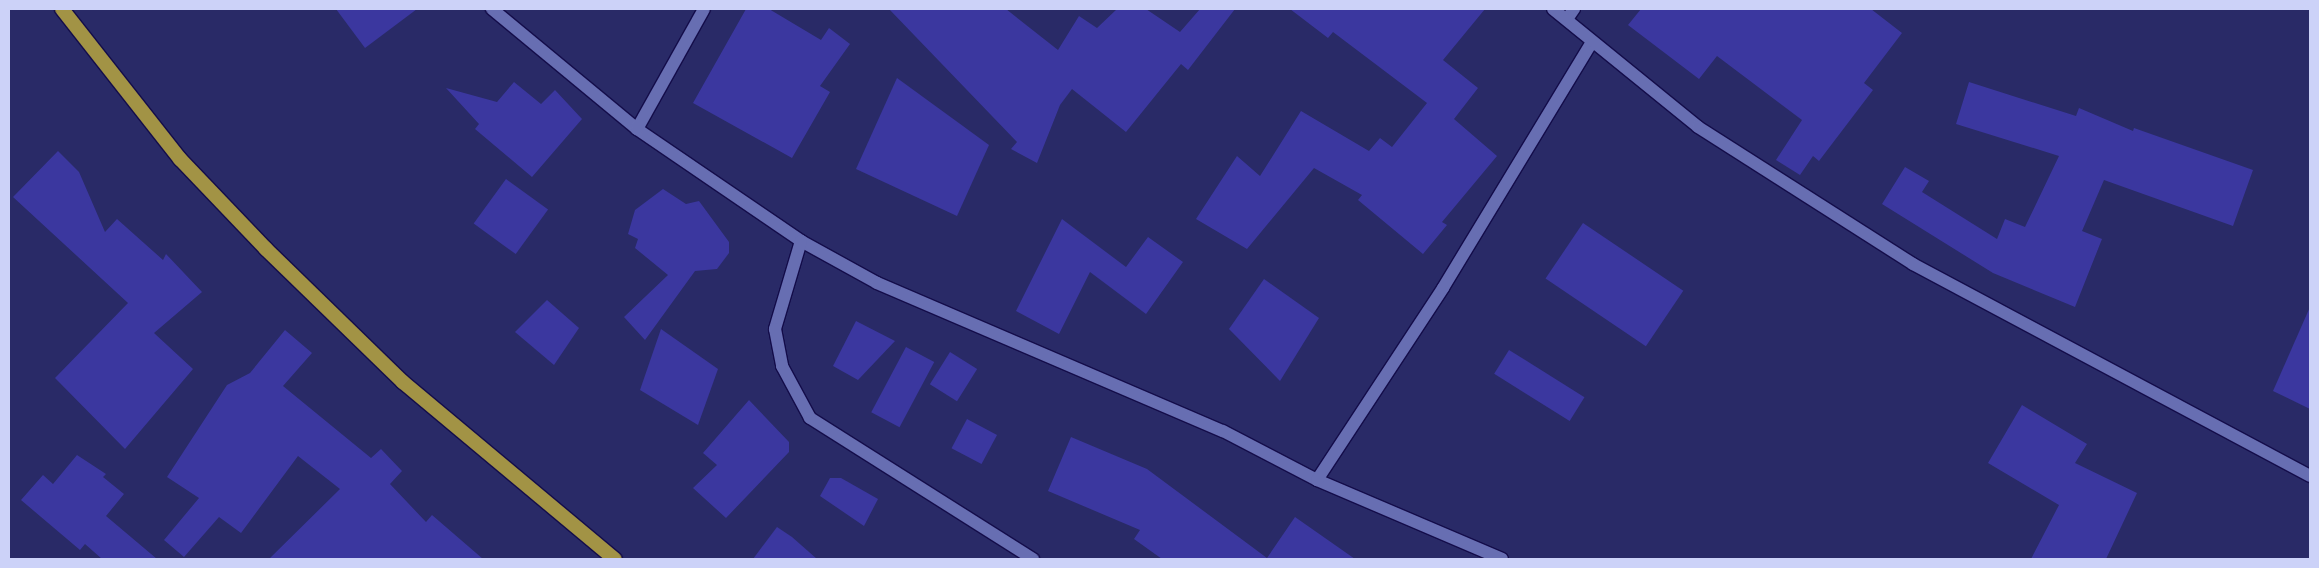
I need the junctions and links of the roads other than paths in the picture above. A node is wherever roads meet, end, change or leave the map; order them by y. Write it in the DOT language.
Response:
graph roads {
  1 [pos="62,9"];
  2 [pos="492,9"];
  3 [pos="704,9"];
  4 [pos="1553,9"];
  5 [pos="1570,14"];
  6 [pos="1592,42"];
  7 [pos="637,129"];
  8 [pos="801,241"];
  9 [pos="2310,476"];
  10 [pos="1317,480"];
  11 [pos="615,559"];
  12 [pos="1033,559"];
  13 [pos="1502,559"];
  1 -- 11 [label="highway"];
  2 -- 7 [label="street"];
  3 -- 7 [label="street"];
  4 -- 5 [label="street"];
  5 -- 6 [label="street"];
  6 -- 9 [label="street"];
  6 -- 10 [label="street"];
  7 -- 8 [label="street"];
  8 -- 10 [label="street"];
  8 -- 12 [label="street"];
  10 -- 13 [label="street"];
}
